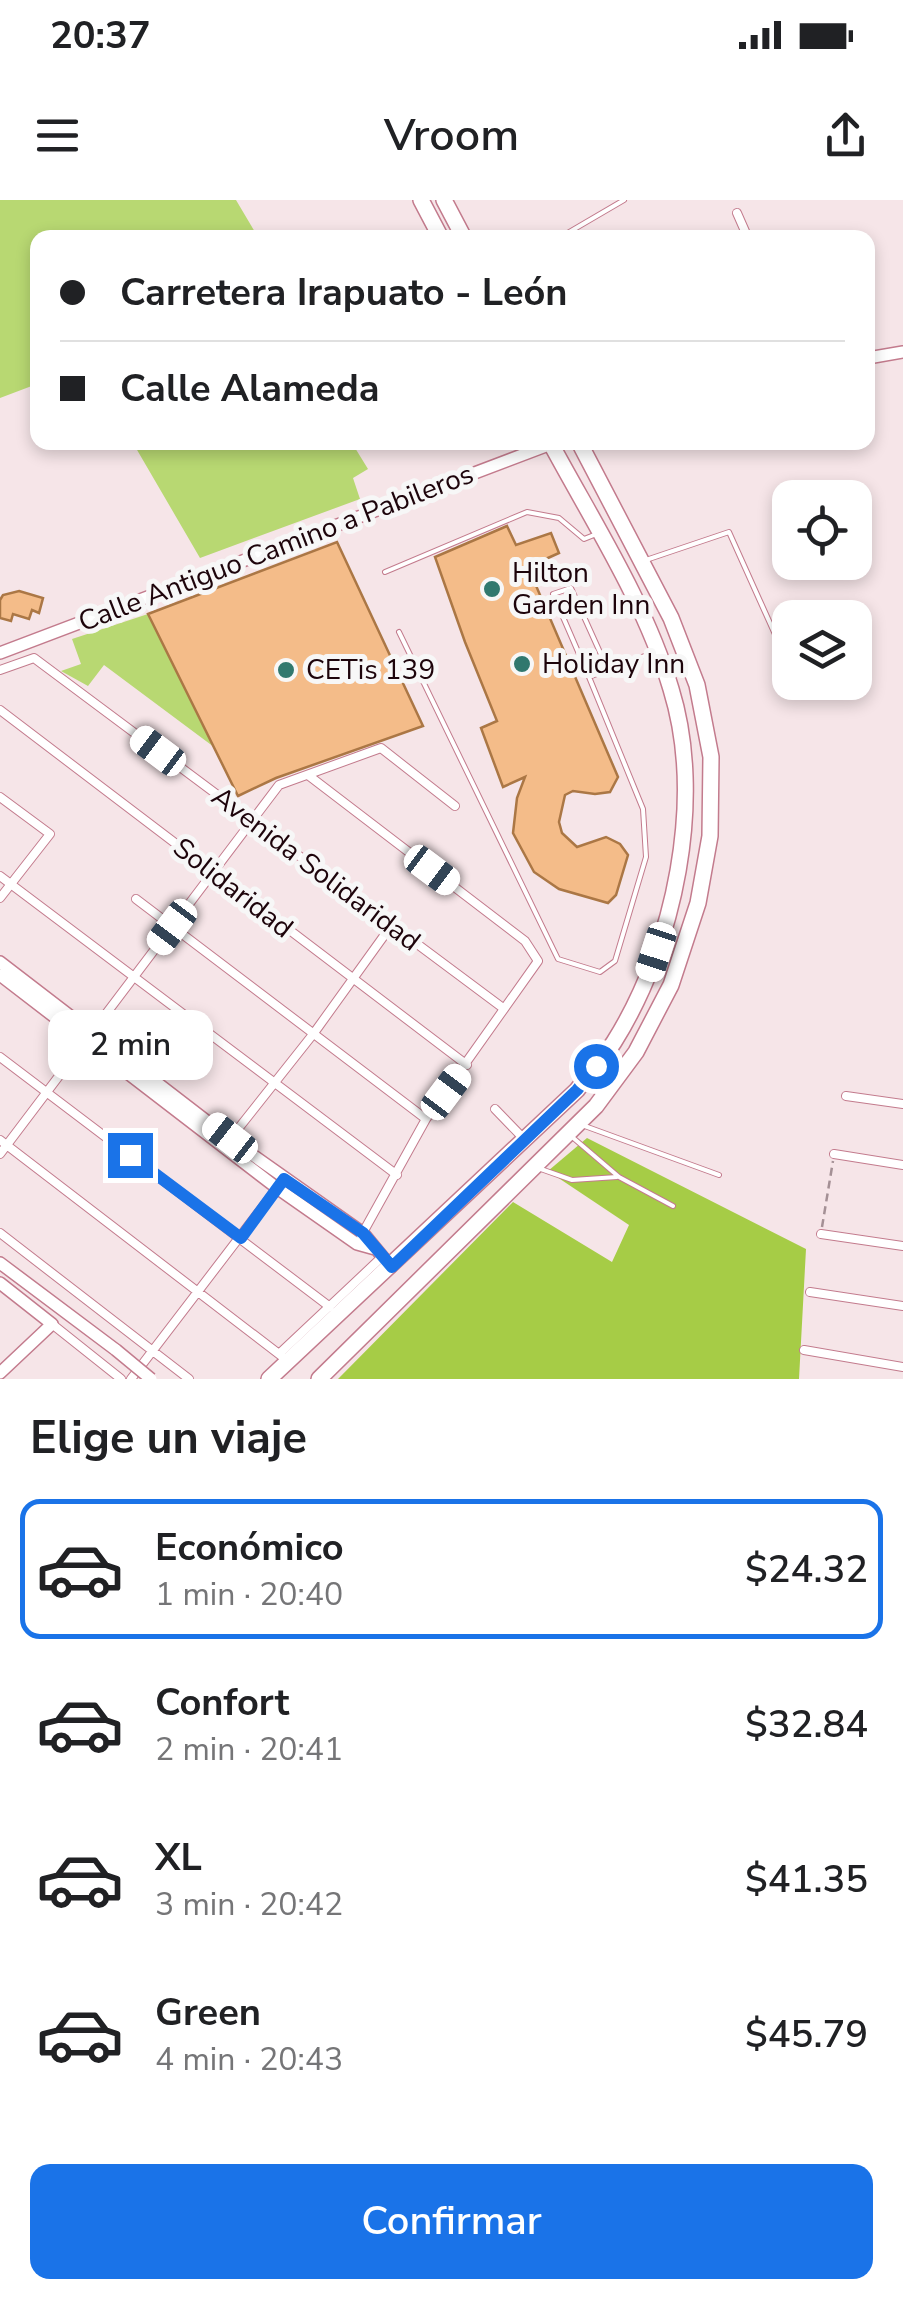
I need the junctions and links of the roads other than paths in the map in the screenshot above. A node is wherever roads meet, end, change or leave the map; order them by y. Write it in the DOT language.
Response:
graph roads {
  1 [pos="421,200"];
  2 [pos="444,200"];
  3 [pos="624,200"];
  4 [pos="737,213"];
  5 [pos="437,230"];
  6 [pos="460,230"];
  7 [pos="573,230"];
  8 [pos="744,230"];
  9 [pos="903,352"];
  10 [pos="875,357"];
  11 [pos="533,450"];
  12 [pos="555,450"];
  13 [pos="582,450"];
  14 [pos="598,532"];
  15 [pos="642,562"];
  16 [pos="385,572"];
  17 [pos="772,628"];
  18 [pos="398,632"];
  19 [pos="658,651"];
  20 [pos="0,653"];
  21 [pos="0,670"];
  22 [pos="608,670"];
  23 [pos="589,678"];
  24 [pos="0,710"];
  25 [pos="308,774"];
  26 [pos="0,797"];
  27 [pos="455,806"];
  28 [pos="252,821"];
  29 [pos="213,872"];
  30 [pos="0,876"];
  31 [pos="10,883"];
  32 [pos="0,898"];
  33 [pos="136,899"];
  34 [pos="391,926"];
  35 [pos="172,927"];
  36 [pos="0,962"];
  37 [pos="0,976"];
  38 [pos="134,976"];
  39 [pos="352,980"];
  40 [pos="503,1008"];
  41 [pos="314,1032"];
  42 [pos="88,1036"];
  43 [pos="0,1057"];
  44 [pos="467,1065"];
  45 [pos="274,1083"];
  46 [pos="46,1092"];
  47 [pos="846,1096"];
  48 [pos="903,1104"];
  49 [pos="496,1109"];
  50 [pos="426,1118"];
  51 [pos="572,1128"];
  52 [pos="525,1140"];
  53 [pos="3,1142"];
  54 [pos="227,1143"];
  55 [pos="0,1154"];
  56 [pos="834,1154"];
  57 [pos="903,1166"];
  58 [pos="534,1167"];
  59 [pos="397,1175"];
  60 [pos="719,1175"];
  61 [pos="619,1177"];
  62 [pos="281,1184"];
  63 [pos="674,1206"];
  64 [pos="0,1233"];
  65 [pos="821,1234"];
  66 [pos="241,1238"];
  67 [pos="360,1238"];
  68 [pos="903,1246"];
  69 [pos="383,1258"];
  70 [pos="0,1263"];
  71 [pos="0,1283"];
  72 [pos="198,1292"];
  73 [pos="810,1292"];
  74 [pos="903,1306"];
  75 [pos="330,1307"];
  76 [pos="52,1324"];
  77 [pos="152,1350"];
  78 [pos="804,1350"];
  79 [pos="283,1358"];
  80 [pos="903,1368"];
  81 [pos="0,1372"];
  82 [pos="121,1379"];
  83 [pos="130,1379"];
  84 [pos="151,1379"];
  85 [pos="189,1379"];
  86 [pos="268,1379"];
  87 [pos="318,1379"];
  1 -- 5 [label="highway"];
  2 -- 6 [label="highway"];
  3 -- 7 [label="lane"];
  4 -- 8 [label="street"];
  9 -- 10 [label="street"];
  11 -- 20 [label="street, Calle Antiguo Camino a Pabileros"];
  12 -- 14 [label="highway"];
  13 -- 15 [label="highway"];
  14 -- 16 [label="lane"];
  14 -- 19 [label="highway"];
  15 -- 17 [label="lane"];
  15 -- 51 [label="highway"];
  18 -- 23 [label="lane"];
  19 -- 22 [label="lane"];
  19 -- 52 [label="highway"];
  21 -- 28 [label="street, Avenida Solidaridad"];
  22 -- 23 [label="lane"];
  22 -- 23 [label="lane"];
  24 -- 29 [label="street, Solidaridad"];
  25 -- 27 [label="street"];
  25 -- 28 [label="street"];
  25 -- 40 [label="street"];
  26 -- 31 [label="street"];
  28 -- 29 [label="street"];
  28 -- 34 [label="street, Avenida Solidaridad"];
  29 -- 35 [label="street"];
  29 -- 39 [label="street, Solidaridad"];
  30 -- 31 [label="street"];
  31 -- 32 [label="street"];
  31 -- 38 [label="street"];
  33 -- 35 [label="street"];
  34 -- 39 [label="street"];
  34 -- 40 [label="street, Avenida Solidaridad"];
  35 -- 38 [label="street"];
  35 -- 41 [label="street"];
  36 -- 42 [label="street"];
  37 -- 42 [label="street"];
  38 -- 42 [label="street"];
  38 -- 45 [label="street"];
  39 -- 41 [label="street"];
  39 -- 44 [label="street, Solidaridad"];
  40 -- 44 [label="street"];
  41 -- 45 [label="street"];
  41 -- 50 [label="street"];
  42 -- 46 [label="street"];
  42 -- 54 [label="street"];
  43 -- 46 [label="street"];
  44 -- 50 [label="street"];
  45 -- 54 [label="street"];
  45 -- 59 [label="street"];
  46 -- 53 [label="street"];
  46 -- 66 [label="street"];
  47 -- 48 [label="street"];
  49 -- 52 [label="street"];
  50 -- 59 [label="street"];
  51 -- 58 [label="highway"];
  51 -- 60 [label="lane"];
  51 -- 61 [label="lane"];
  52 -- 69 [label="highway"];
  53 -- 55 [label="street"];
  53 -- 72 [label="street"];
  54 -- 62 [label="street"];
  56 -- 57 [label="street"];
  58 -- 61 [label="lane"];
  58 -- 87 [label="highway"];
  59 -- 67 [label="street"];
  61 -- 63 [label="lane"];
  62 -- 66 [label="street"];
  62 -- 67 [label="street"];
  64 -- 77 [label="street"];
  65 -- 68 [label="street"];
  66 -- 72 [label="street"];
  66 -- 75 [label="street"];
  67 -- 69 [label="street"];
  69 -- 75 [label="street"];
  69 -- 79 [label="highway"];
  70 -- 84 [label="street, bridge"];
  71 -- 76 [label="street"];
  72 -- 77 [label="street"];
  72 -- 79 [label="street"];
  73 -- 74 [label="street"];
  75 -- 79 [label="street"];
  76 -- 81 [label="street"];
  76 -- 82 [label="street"];
  77 -- 83 [label="street"];
  77 -- 85 [label="street"];
  78 -- 80 [label="street"];
  79 -- 86 [label="highway"];
}
